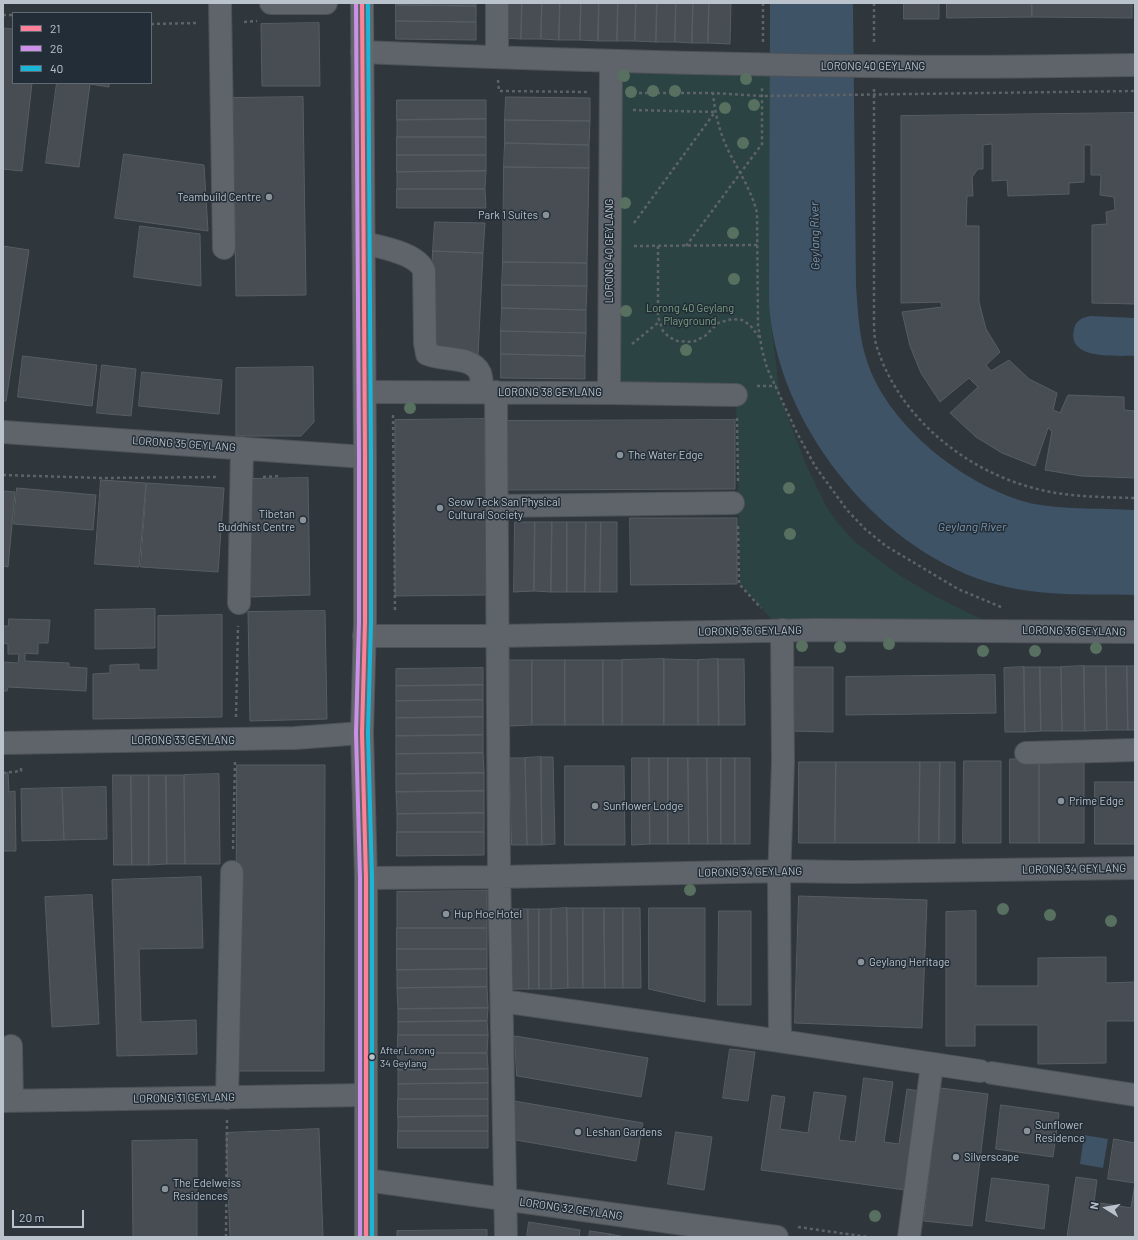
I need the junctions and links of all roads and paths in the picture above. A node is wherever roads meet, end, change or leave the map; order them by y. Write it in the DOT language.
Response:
graph roads {
  1 [pos="220,3"];
  2 [pos="271,3"];
  3 [pos="326,3"];
  4 [pos="362,3"];
  5 [pos="497,3"];
  6 [pos="763,3"];
  7 [pos="874,3"];
  8 [pos="362,52"];
  9 [pos="762,55"];
  10 [pos="497,57"];
  11 [pos="611,62"];
  12 [pos="1135,65"];
  13 [pos="868,66"];
  14 [pos="1135,91"];
  15 [pos="874,95"];
  16 [pos="762,96"];
  17 [pos="631,110"];
  18 [pos="715,112"];
  19 [pos="741,173"];
  20 [pos="364,243"];
  21 [pos="758,245"];
  22 [pos="613,246"];
  23 [pos="658,246"];
  24 [pos="686,246"];
  25 [pos="224,248"];
  26 [pos="760,340"];
  27 [pos="365,392"];
  28 [pos="394,392"];
  29 [pos="489,392"];
  30 [pos="609,392"];
  31 [pos="736,395"];
  32 [pos="3,432"];
  33 [pos="242,448"];
  34 [pos="365,457"];
  35 [pos="3,475"];
  36 [pos="288,476"];
  37 [pos="242,477"];
  38 [pos="1135,498"];
  39 [pos="733,504"];
  40 [pos="497,506"];
  41 [pos="239,603"];
  42 [pos="1004,607"];
  43 [pos="782,630"];
  44 [pos="1135,632"];
  45 [pos="364,636"];
  46 [pos="498,636"];
  47 [pos="395,637"];
  48 [pos="362,733"];
  49 [pos="235,739"];
  50 [pos="3,743"];
  51 [pos="1135,750"];
  52 [pos="1026,753"];
  53 [pos="1135,868"];
  54 [pos="780,871"];
  55 [pos="232,872"];
  56 [pos="366,878"];
  57 [pos="500,878"];
  58 [pos="502,1001"];
  59 [pos="780,1041"];
  60 [pos="11,1046"];
  61 [pos="932,1065"];
  62 [pos="365,1095"];
  63 [pos="1135,1095"];
  64 [pos="227,1098"];
  65 [pos="8,1100"];
  66 [pos="366,1180"];
  67 [pos="506,1200"];
  68 [pos="226,1237"];
  69 [pos="366,1237"];
  70 [pos="506,1237"];
  71 [pos="777,1237"];
  72 [pos="909,1237"];
  1 -- 25 [label="street"];
  2 -- 3 [label="street"];
  4 -- 8 [label="main road"];
  5 -- 10 [label="street"];
  6 -- 9 [label="path"];
  7 -- 13 [label="path"];
  8 -- 10 [label="street, LORONG 40 GEYLANG"];
  8 -- 20 [label="main road"];
  9 -- 11 [label="street, LORONG 40 GEYLANG"];
  9 -- 13 [label="street, LORONG 40 GEYLANG"];
  10 -- 11 [label="street, LORONG 40 GEYLANG"];
  11 -- 22 [label="street, LORONG 40 GEYLANG"];
  12 -- 13 [label="street, LORONG 40 GEYLANG"];
  13 -- 15 [label="path"];
  14 -- 15 [label="path"];
  15 -- 16 [label="path"];
  15 -- 38 [label="path"];
  16 -- 18 [label="path"];
  16 -- 19 [label="path"];
  17 -- 18 [label="path"];
  18 -- 19 [label="path"];
  18 -- 22 [label="path"];
  19 -- 21 [label="path"];
  19 -- 24 [label="path"];
  20 -- 27 [label="main road"];
  20 -- 29 [label="street"];
  21 -- 24 [label="path"];
  21 -- 26 [label="path"];
  22 -- 23 [label="path"];
  22 -- 30 [label="street, LORONG 40 GEYLANG"];
  23 -- 24 [label="path"];
  23 -- 26 [label="path"];
  26 -- 42 [label="path"];
  27 -- 28 [label="street, LORONG 38 GEYLANG"];
  27 -- 34 [label="main road"];
  28 -- 29 [label="street, LORONG 38 GEYLANG"];
  28 -- 47 [label="path"];
  29 -- 30 [label="street, LORONG 38 GEYLANG"];
  29 -- 40 [label="street"];
  30 -- 31 [label="street, LORONG 38 GEYLANG"];
  32 -- 33 [label="street, LORONG 35 GEYLANG"];
  33 -- 34 [label="street, LORONG 35 GEYLANG"];
  33 -- 37 [label="street"];
  34 -- 45 [label="main road"];
  35 -- 37 [label="path"];
  36 -- 37 [label="path"];
  37 -- 41 [label="street"];
  39 -- 40 [label="street"];
  40 -- 46 [label="street"];
  41 -- 49 [label="path"];
  43 -- 44 [label="street, LORONG 36 GEYLANG"];
  43 -- 46 [label="street, LORONG 36 GEYLANG"];
  43 -- 54 [label="street"];
  45 -- 47 [label="street, LORONG 36 GEYLANG"];
  45 -- 48 [label="main road"];
  46 -- 47 [label="street, LORONG 36 GEYLANG"];
  46 -- 57 [label="street"];
  48 -- 49 [label="street, LORONG 33 GEYLANG"];
  48 -- 56 [label="main road"];
  49 -- 50 [label="street, LORONG 33 GEYLANG"];
  49 -- 55 [label="path"];
  51 -- 52 [label="street"];
  53 -- 54 [label="street, LORONG 34 GEYLANG"];
  54 -- 57 [label="street, LORONG 34 GEYLANG"];
  54 -- 59 [label="street"];
  55 -- 64 [label="street"];
  56 -- 57 [label="street, LORONG 34 GEYLANG"];
  56 -- 62 [label="main road"];
  57 -- 58 [label="street"];
  58 -- 59 [label="street"];
  58 -- 67 [label="street"];
  59 -- 61 [label="street"];
  60 -- 65 [label="street"];
  61 -- 63 [label="street"];
  61 -- 72 [label="street"];
  62 -- 64 [label="street, LORONG 31 GEYLANG"];
  62 -- 66 [label="main road"];
  64 -- 65 [label="street, LORONG 31 GEYLANG"];
  64 -- 68 [label="path"];
  66 -- 67 [label="street, LORONG 32 GEYLANG"];
  66 -- 69 [label="main road"];
  67 -- 70 [label="street"];
  67 -- 71 [label="street, LORONG 32 GEYLANG"];
}
